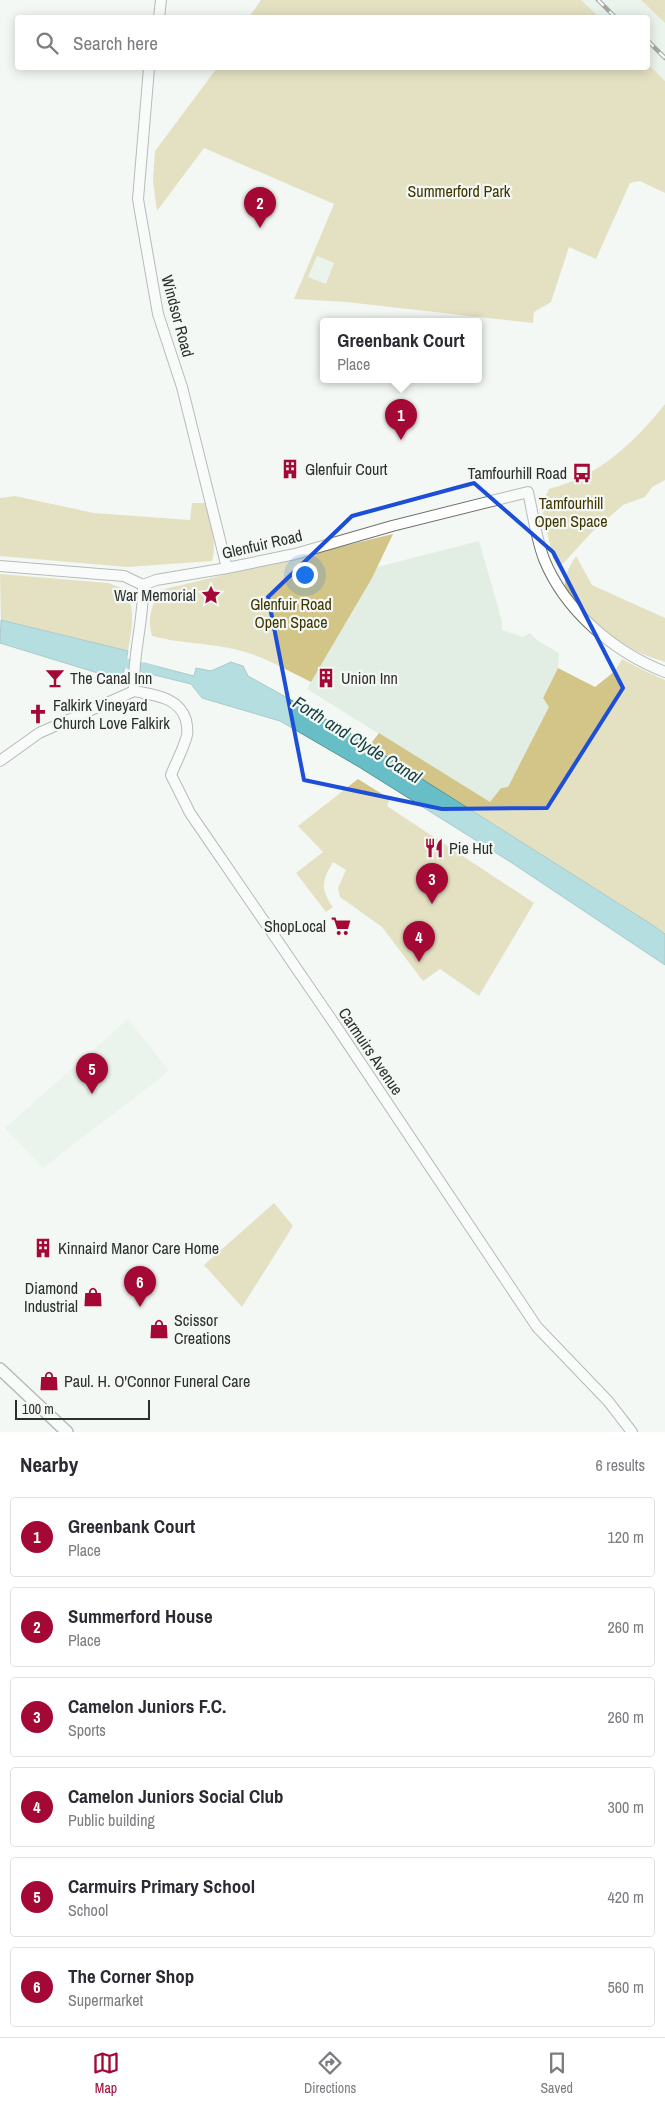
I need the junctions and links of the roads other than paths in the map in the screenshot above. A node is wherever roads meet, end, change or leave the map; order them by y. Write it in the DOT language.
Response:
graph roads {
  1 [pos="161,0"];
  2 [pos="159,15"];
  3 [pos="149,70"];
  4 [pos="0,566"];
  5 [pos="227,568"];
  6 [pos="143,585"];
  7 [pos="665,672"];
  8 [pos="134,691"];
  9 [pos="0,761"];
  10 [pos="0,1369"];
  11 [pos="67,1432"];
  12 [pos="632,1432"];
  1 -- 2 [label="street"];
  3 -- 5 [label="street, Windsor Road"];
  4 -- 6 [label="street"];
  5 -- 6 [label="street, Glenfuir Road"];
  5 -- 7 [label="street, Glenfuir Road"];
  6 -- 8 [label="street"];
  8 -- 9 [label="street"];
  8 -- 12 [label="street, Carmuirs Avenue"];
  10 -- 11 [label="main road"];
}
